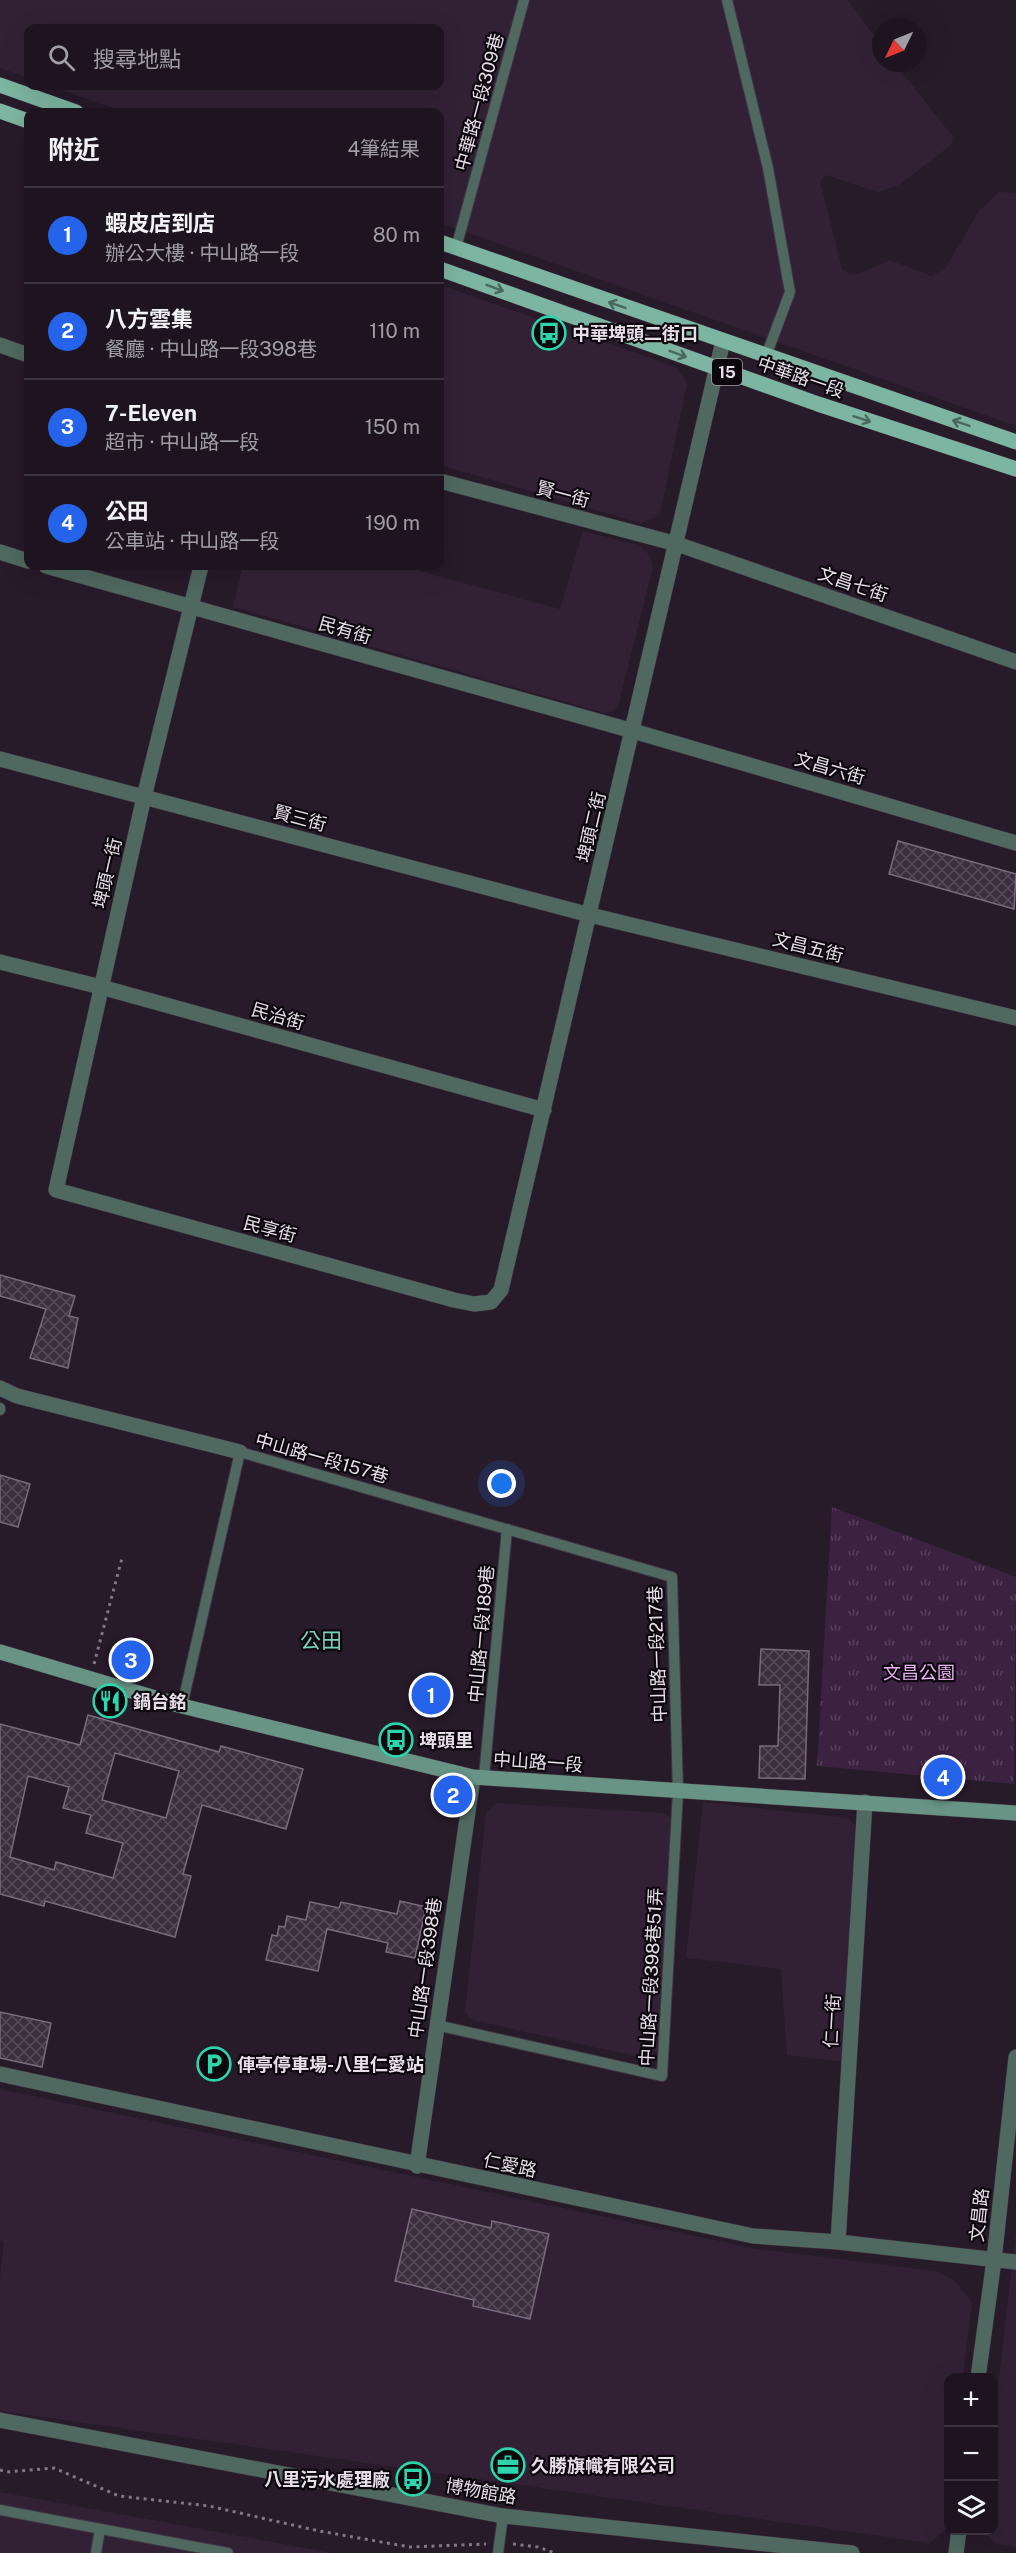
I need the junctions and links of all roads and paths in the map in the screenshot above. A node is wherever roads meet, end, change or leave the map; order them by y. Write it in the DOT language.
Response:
graph roads {
  1 [pos="524,0"];
  2 [pos="728,0"];
  3 [pos="0,85"];
  4 [pos="65,108"];
  5 [pos="0,111"];
  6 [pos="24,120"];
  7 [pos="444,244"];
  8 [pos="456,248"];
  9 [pos="444,270"];
  10 [pos="723,341"];
  11 [pos="0,345"];
  12 [pos="24,354"];
  13 [pos="766,356"];
  14 [pos="717,368"];
  15 [pos="1016,442"];
  16 [pos="1016,469"];
  17 [pos="444,483"];
  18 [pos="677,544"];
  19 [pos="0,552"];
  20 [pos="24,560"];
  21 [pos="60,570"];
  22 [pos="200,570"];
  23 [pos="191,607"];
  24 [pos="1016,662"];
  25 [pos="633,731"];
  26 [pos="0,759"];
  27 [pos="144,797"];
  28 [pos="1016,843"];
  29 [pos="590,915"];
  30 [pos="0,962"];
  31 [pos="102,987"];
  32 [pos="1016,1018"];
  33 [pos="544,1110"];
  34 [pos="56,1190"];
  35 [pos="474,1304"];
  36 [pos="0,1388"];
  37 [pos="240,1452"];
  38 [pos="507,1529"];
  39 [pos="122,1558"];
  40 [pos="0,1652"];
  41 [pos="90,1678"];
  42 [pos="182,1706"];
  43 [pos="478,1777"];
  44 [pos="678,1792"];
  45 [pos="865,1802"];
  46 [pos="1016,1813"];
  47 [pos="436,2025"];
  48 [pos="1016,2057"];
  49 [pos="0,2074"];
  50 [pos="417,2166"];
  51 [pos="838,2242"];
  52 [pos="994,2260"];
  53 [pos="1016,2262"];
  54 [pos="979,2373"];
  55 [pos="0,2420"];
  56 [pos="0,2470"];
  57 [pos="0,2510"];
  58 [pos="502,2516"];
  59 [pos="100,2529"];
  60 [pos="958,2535"];
  61 [pos="499,2548"];
  62 [pos="96,2553"];
  63 [pos="228,2553"];
  64 [pos="555,2553"];
  65 [pos="852,2553"];
  66 [pos="956,2553"];
  1 -- 8 [label="lane, 中華路一段309巷"];
  2 -- 13 [label="lane"];
  3 -- 4 [label="main road"];
  5 -- 6 [label="main road"];
  7 -- 8 [label="main road, 中華路一段 / 15"];
  10 -- 8 [label="main road, 中華路一段 / 15, one-way"];
  9 -- 14 [label="main road, 中華路一段 / 15, one-way"];
  10 -- 13 [label="main road, 中華路一段 / 15"];
  10 -- 14 [label="street, 埤頭二街"];
  11 -- 12 [label="street"];
  15 -- 13 [label="main road, 中華路一段 / 15, one-way"];
  14 -- 16 [label="main road, 中華路一段 / 15, one-way"];
  14 -- 18 [label="street, 埤頭二街"];
  17 -- 18 [label="street, 賢一街"];
  18 -- 24 [label="street, 文昌七街"];
  18 -- 25 [label="street, 埤頭二街"];
  19 -- 20 [label="street"];
  21 -- 23 [label="street, 民有街"];
  22 -- 23 [label="street, 埤頭一街"];
  23 -- 25 [label="street, 民有街"];
  23 -- 27 [label="street, 埤頭一街"];
  25 -- 28 [label="street, 文昌六街"];
  25 -- 29 [label="street, 埤頭二街"];
  26 -- 27 [label="street, 賢三街"];
  27 -- 29 [label="street, 賢三街"];
  27 -- 31 [label="street, 埤頭一街"];
  29 -- 32 [label="street, 文昌五街"];
  29 -- 33 [label="street, 埤頭二街"];
  30 -- 31 [label="street, 民治街"];
  31 -- 33 [label="street, 民治街"];
  31 -- 34 [label="street, 埤頭一街"];
  33 -- 35 [label="street, 埤頭二街"];
  34 -- 35 [label="street, 民享街"];
  36 -- 37 [label="street"];
  37 -- 38 [label="lane, 中山路一段157巷"];
  37 -- 42 [label="lane, 中山路一段157巷"];
  38 -- 43 [label="lane, 中山路一段189巷"];
  38 -- 44 [label="lane, 中山路一段217巷"];
  39 -- 41 [label="path"];
  40 -- 41 [label="main road, 中山路一段"];
  41 -- 42 [label="main road, 中山路一段"];
  42 -- 43 [label="main road, 中山路一段"];
  43 -- 44 [label="main road, 中山路一段"];
  43 -- 47 [label="street, 中山路一段398巷"];
  44 -- 45 [label="main road, 中山路一段"];
  44 -- 47 [label="lane, 中山路一段398巷51弄"];
  45 -- 46 [label="main road, 中山路一段"];
  45 -- 51 [label="street, 仁一街"];
  47 -- 50 [label="street, 中山路一段398巷"];
  48 -- 52 [label="street, 文昌路"];
  49 -- 50 [label="street, 仁愛路"];
  50 -- 51 [label="street, 仁愛路"];
  51 -- 52 [label="street, 仁愛路"];
  52 -- 53 [label="street, 仁愛路"];
  52 -- 54 [label="street, 文昌路"];
  55 -- 58 [label="street, 博物館路"];
  56 -- 61 [label="path"];
  57 -- 59 [label="lane"];
  58 -- 61 [label="lane"];
  58 -- 65 [label="street, 博物館路"];
  59 -- 62 [label="lane"];
  59 -- 63 [label="lane"];
  60 -- 66 [label="street"];
  61 -- 64 [label="path"];
}
